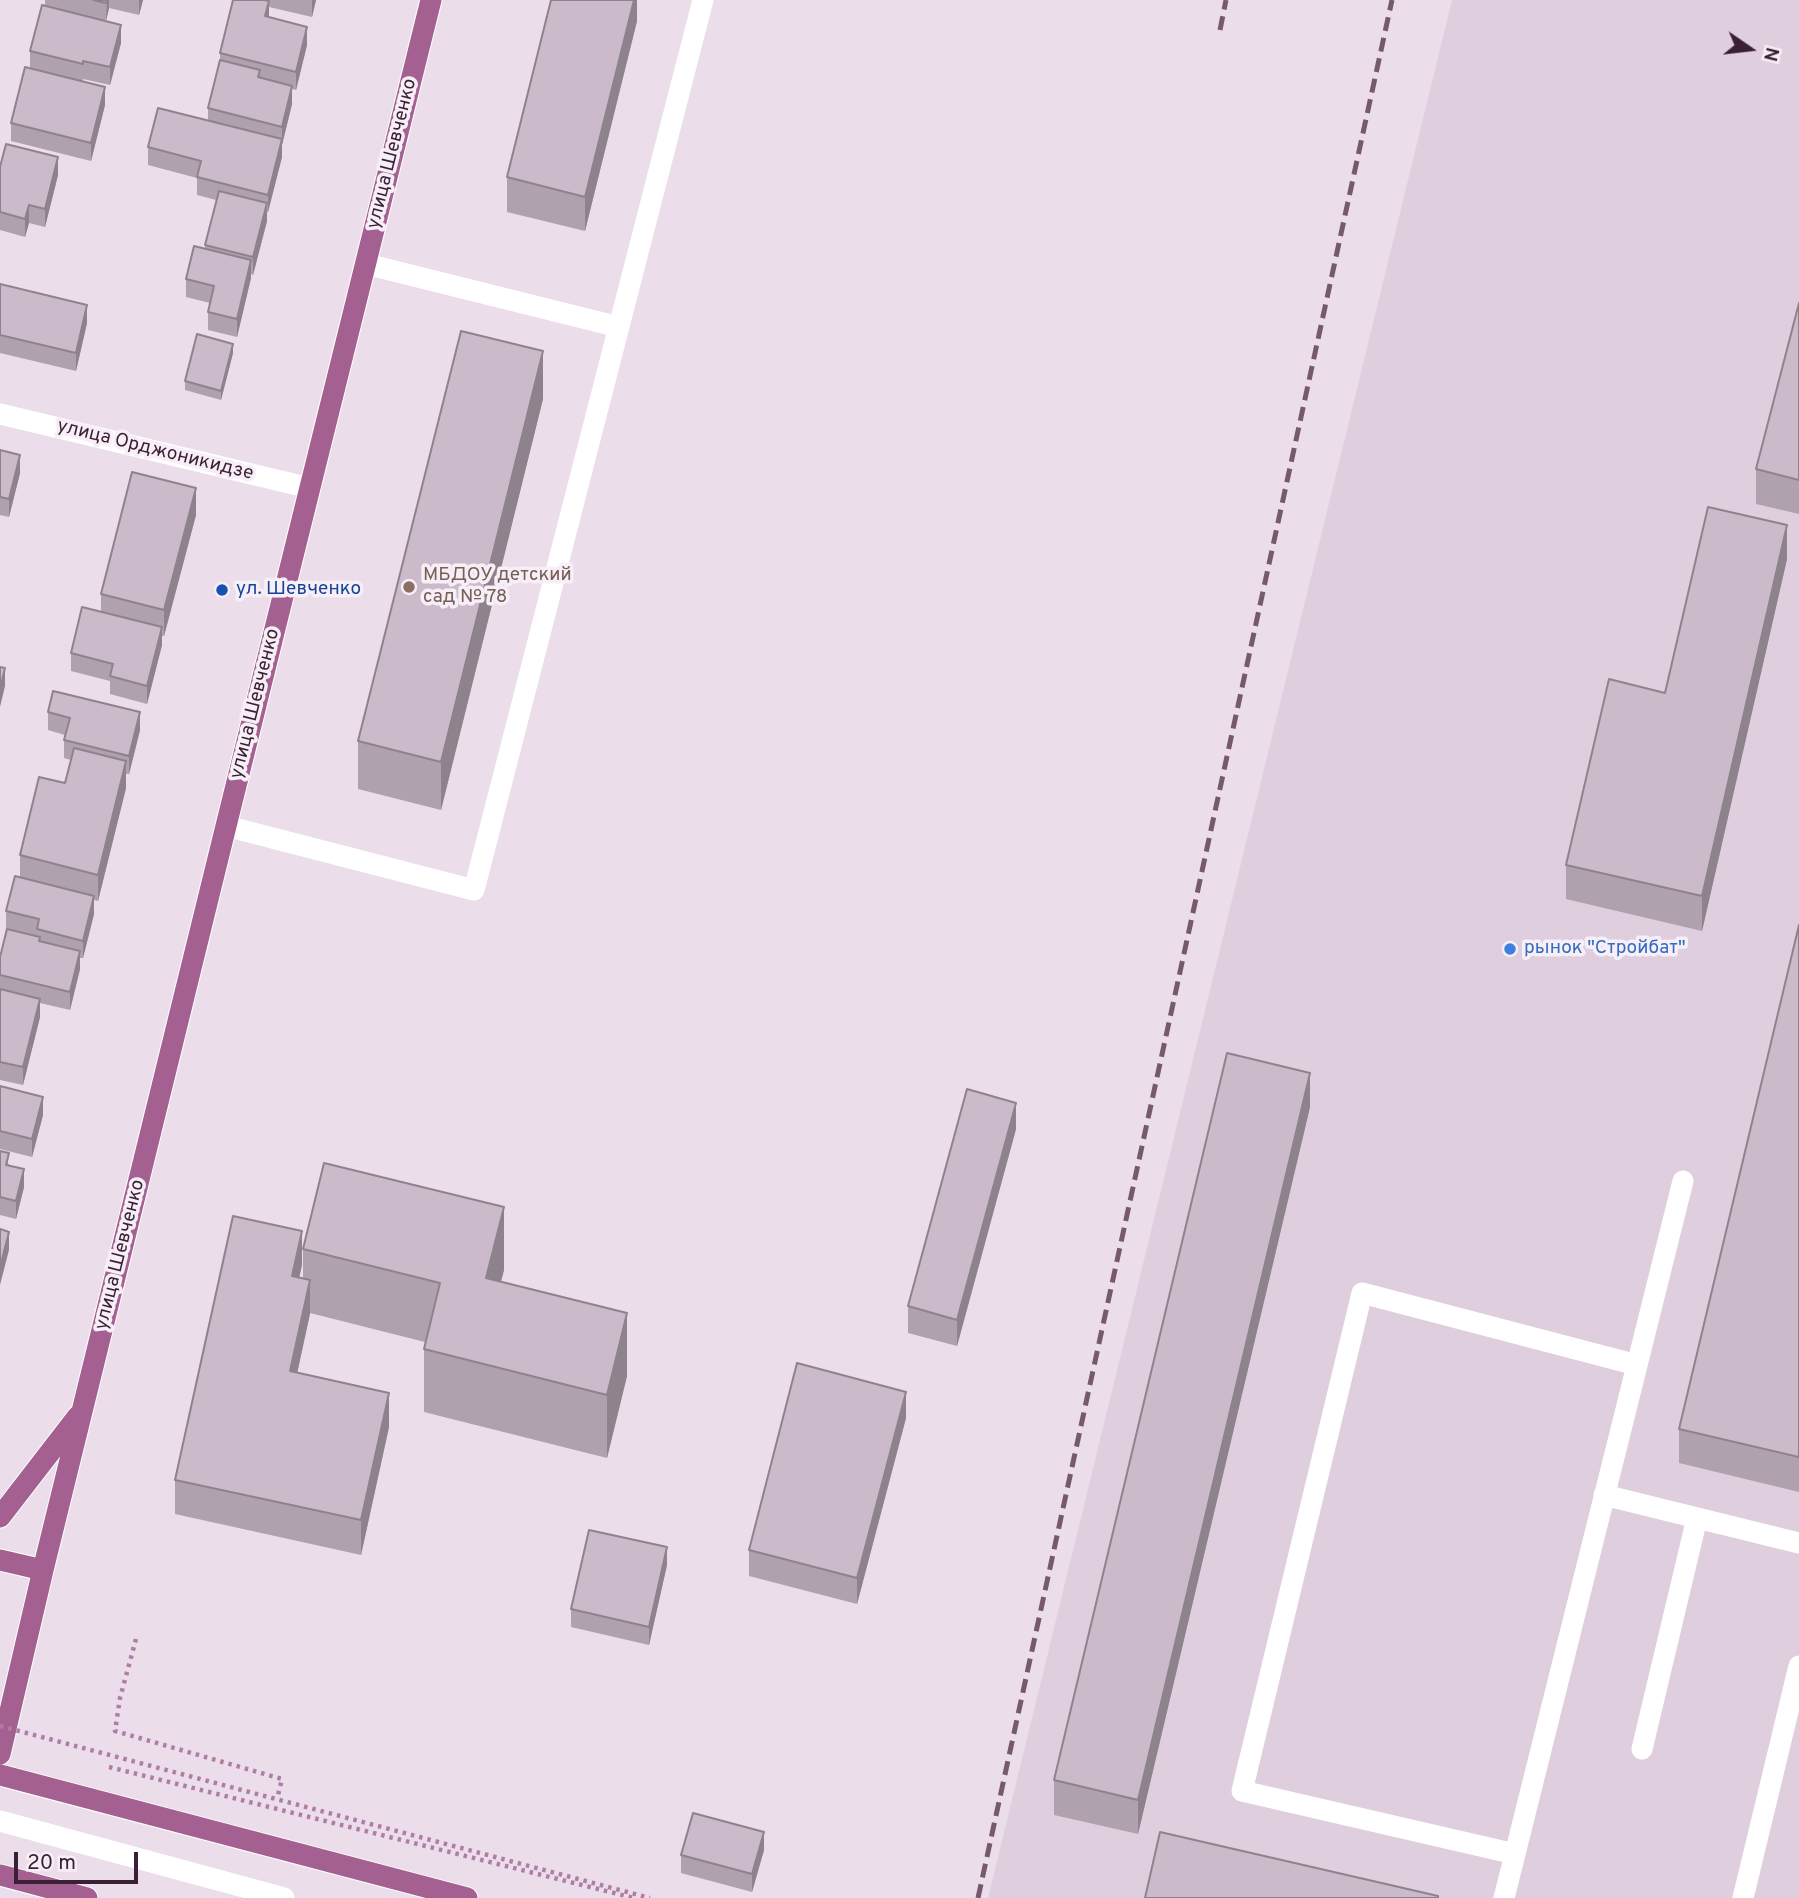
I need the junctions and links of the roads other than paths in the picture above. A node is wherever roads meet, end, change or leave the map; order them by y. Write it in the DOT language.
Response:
graph roads {
  1 [pos="431,0"];
  2 [pos="704,0"];
  3 [pos="366,264"];
  4 [pos="619,327"];
  5 [pos="0,414"];
  6 [pos="310,488"];
  7 [pos="226,826"];
  8 [pos="1683,1181"];
  9 [pos="1637,1365"];
  10 [pos="84,1409"];
  11 [pos="1605,1495"];
  12 [pos="0,1517"];
  13 [pos="1697,1518"];
  14 [pos="1799,1543"];
  15 [pos="0,1560"];
  16 [pos="43,1570"];
  17 [pos="1799,1666"];
  18 [pos="1642,1749"];
  19 [pos="0,1754"];
  20 [pos="0,1775"];
  21 [pos="0,1821"];
  22 [pos="1515,1854"];
  23 [pos="0,1875"];
  24 [pos="87,1898"];
  25 [pos="284,1898"];
  26 [pos="467,1898"];
  27 [pos="1504,1898"];
  28 [pos="1743,1898"];
  1 -- 3 [label="main road, улица Шевченко"];
  2 -- 4 [label="street"];
  3 -- 4 [label="street"];
  3 -- 6 [label="main road, улица Шевченко"];
  4 -- 7 [label="street"];
  5 -- 6 [label="street, улица Орджоникидзе"];
  6 -- 7 [label="main road, улица Шевченко"];
  7 -- 10 [label="main road, улица Шевченко"];
  8 -- 9 [label="street"];
  9 -- 11 [label="street"];
  9 -- 22 [label="street"];
  10 -- 12 [label="main road, улица Шевченко"];
  10 -- 16 [label="main road, улица Шевченко"];
  11 -- 13 [label="street"];
  11 -- 22 [label="street"];
  13 -- 14 [label="street"];
  13 -- 18 [label="street"];
  15 -- 16 [label="main road"];
  16 -- 19 [label="main road, улица Шевченко"];
  17 -- 28 [label="street"];
  20 -- 26 [label="main road"];
  21 -- 25 [label="street"];
  22 -- 27 [label="street"];
  23 -- 24 [label="main road"];
}
